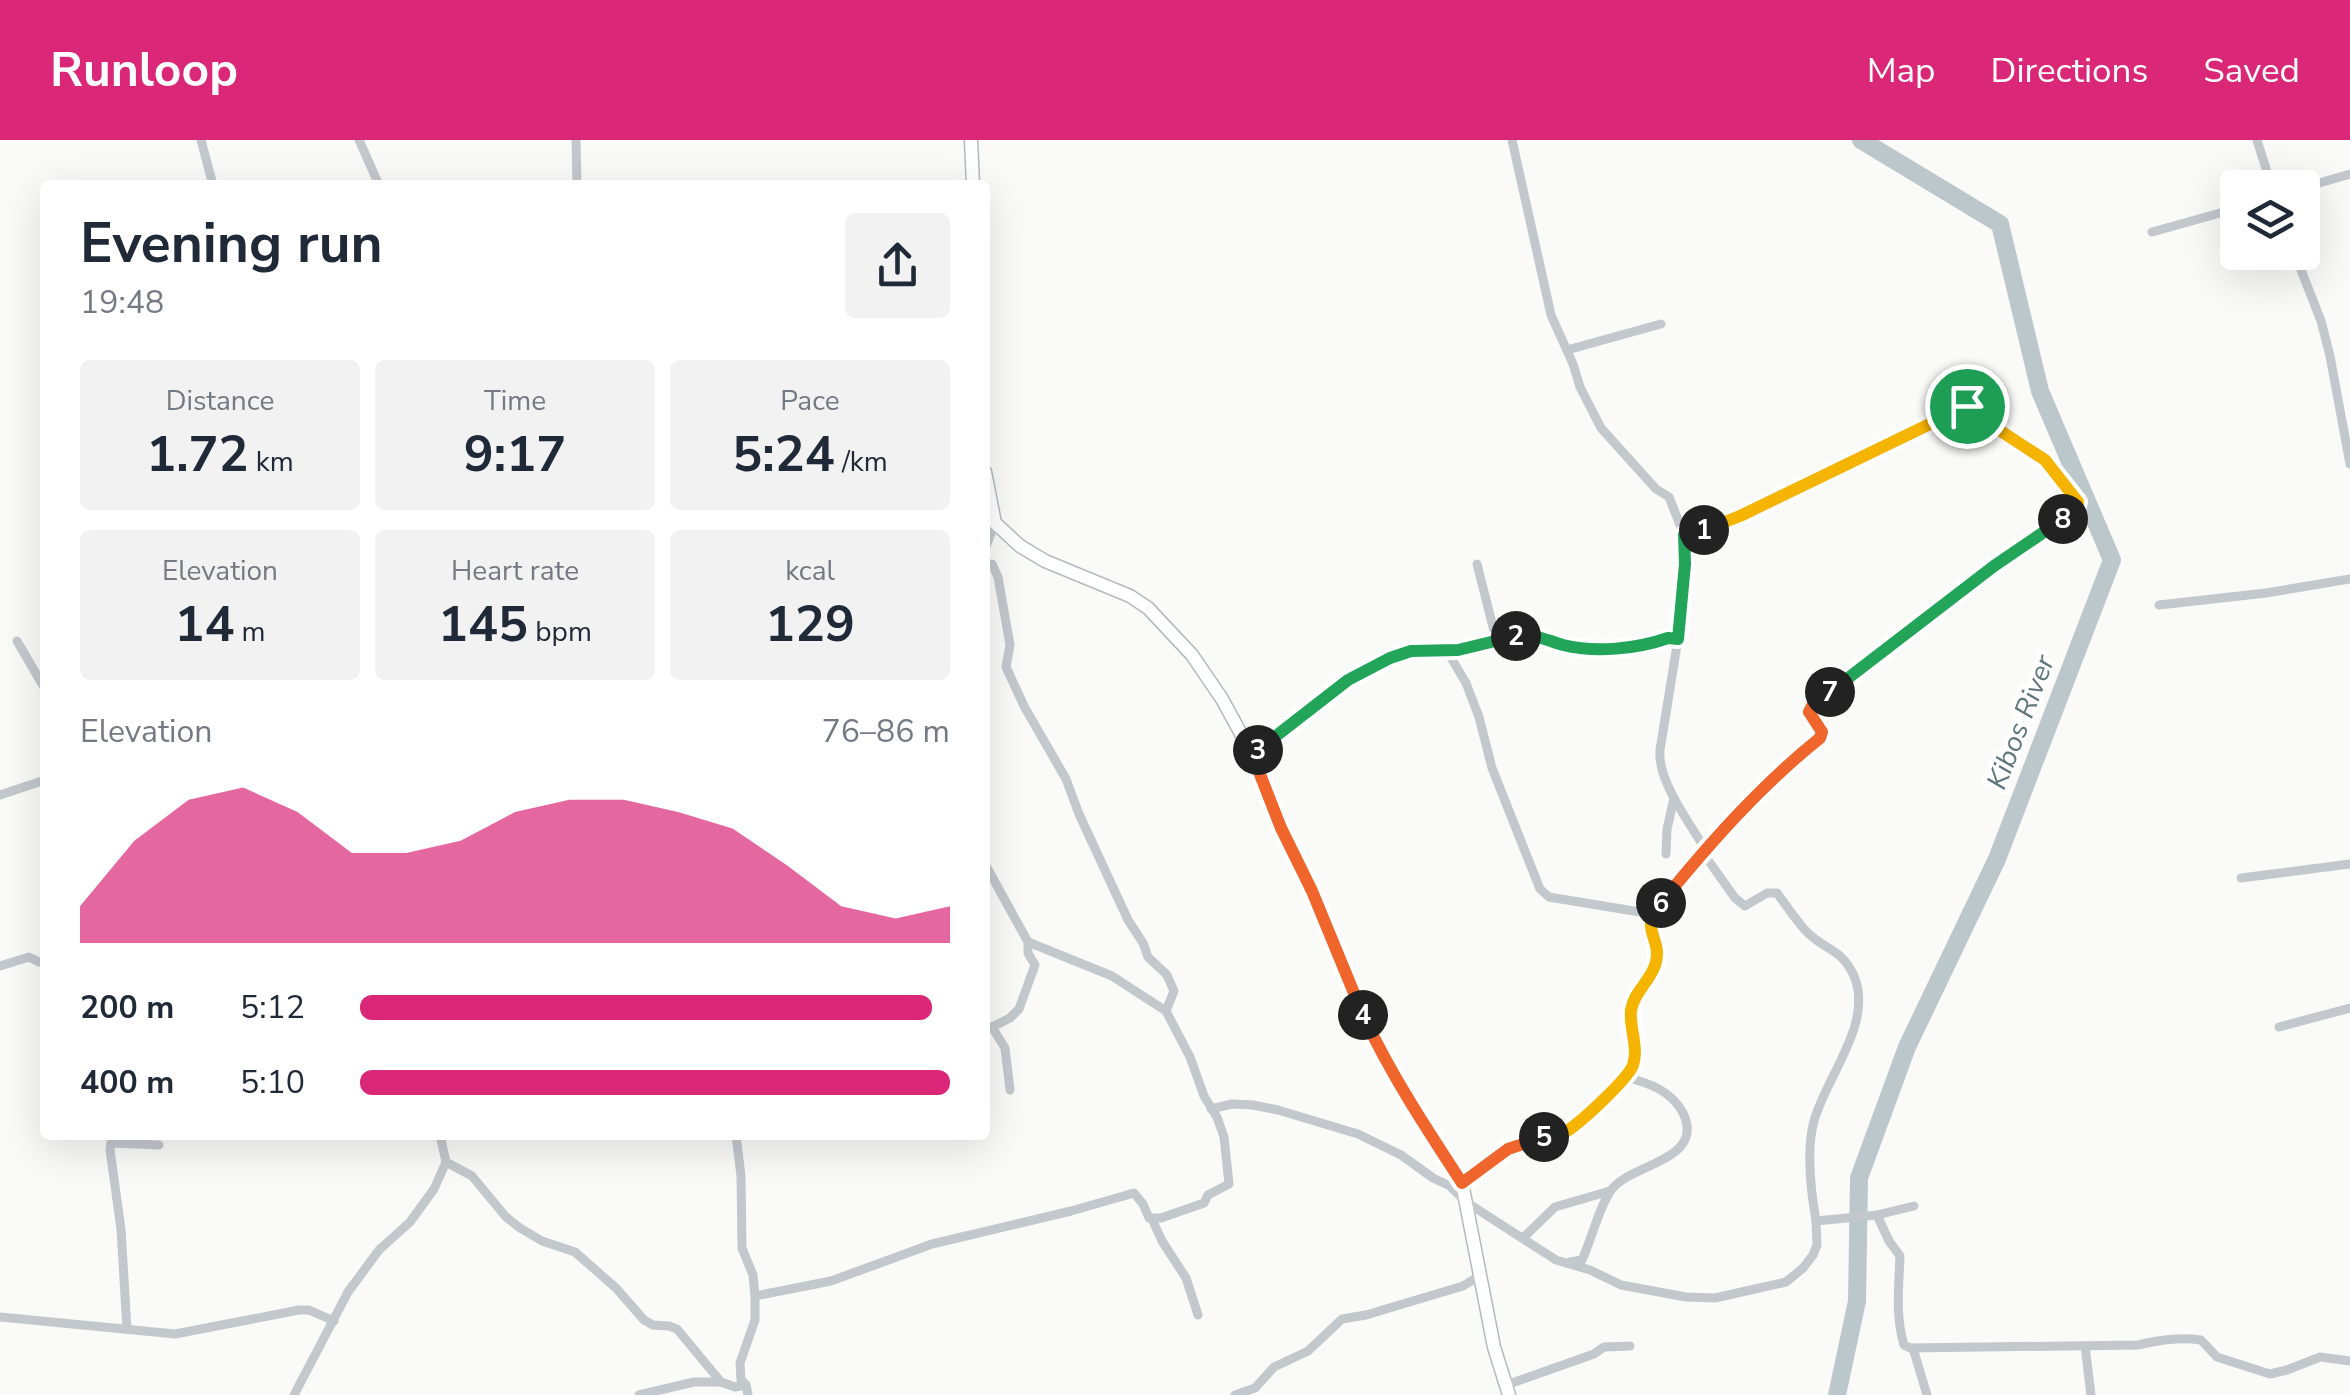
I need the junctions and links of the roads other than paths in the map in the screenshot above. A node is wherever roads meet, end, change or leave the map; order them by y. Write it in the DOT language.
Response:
graph roads {
  1 [pos="202,140"];
  2 [pos="359,140"];
  3 [pos="576,140"];
  4 [pos="971,140"];
  5 [pos="1512,140"];
  6 [pos="2258,140"];
  7 [pos="2267,170"];
  8 [pos="2350,174"];
  9 [pos="212,180"];
  10 [pos="377,180"];
  11 [pos="577,180"];
  12 [pos="973,180"];
  13 [pos="2320,183"];
  14 [pos="2220,213"];
  15 [pos="2152,232"];
  16 [pos="2301,270"];
  17 [pos="1661,324"];
  18 [pos="1567,350"];
  19 [pos="2350,464"];
  20 [pos="990,498"];
  21 [pos="995,523"];
  22 [pos="1684,535"];
  23 [pos="990,536"];
  24 [pos="990,564"];
  25 [pos="1477,564"];
  26 [pos="2350,578"];
  27 [pos="2159,605"];
  28 [pos="1496,639"];
  29 [pos="1678,639"];
  30 [pos="17,642"];
  31 [pos="1447,651"];
  32 [pos="40,681"];
  33 [pos="1252,754"];
  34 [pos="40,782"];
  35 [pos="0,796"];
  36 [pos="1674,797"];
  37 [pos="1704,851"];
  38 [pos="1666,854"];
  39 [pos="2350,864"];
  40 [pos="990,873"];
  41 [pos="2240,878"];
  42 [pos="1652,886"];
  43 [pos="1652,914"];
  44 [pos="1028,942"];
  45 [pos="39,962"];
  46 [pos="0,966"];
  47 [pos="2350,1008"];
  48 [pos="1166,1011"];
  49 [pos="2279,1027"];
  50 [pos="990,1028"];
  51 [pos="990,1030"];
  52 [pos="1626,1077"];
  53 [pos="1010,1090"];
  54 [pos="1211,1108"];
  55 [pos="112,1140"];
  56 [pos="120,1140"];
  57 [pos="441,1140"];
  58 [pos="737,1140"];
  59 [pos="160,1145"];
  60 [pos="446,1162"];
  61 [pos="1462,1183"];
  62 [pos="1610,1191"];
  63 [pos="1466,1202"];
  64 [pos="1914,1206"];
  65 [pos="1872,1216"];
  66 [pos="1152,1219"];
  67 [pos="1816,1221"];
  68 [pos="1524,1238"];
  69 [pos="1563,1263"];
  70 [pos="1481,1275"];
  71 [pos="755,1296"];
  72 [pos="1198,1315"];
  73 [pos="0,1317"];
  74 [pos="334,1321"];
  75 [pos="128,1330"];
  76 [pos="1630,1346"];
  77 [pos="2085,1346"];
  78 [pos="1913,1348"];
  79 [pos="2350,1361"];
  80 [pos="721,1382"];
  81 [pos="747,1390"];
  82 [pos="1507,1390"];
  83 [pos="1256,1392"];
  84 [pos="294,1395"];
  85 [pos="639,1395"];
  86 [pos="1235,1395"];
  87 [pos="1927,1395"];
  88 [pos="2091,1395"];
  1 -- 9 [label="street"];
  2 -- 10 [label="street"];
  3 -- 11 [label="street"];
  4 -- 12 [label="main road"];
  5 -- 18 [label="street"];
  6 -- 7 [label="street"];
  8 -- 13 [label="street"];
  14 -- 15 [label="street"];
  16 -- 19 [label="street"];
  17 -- 18 [label="street"];
  18 -- 22 [label="street"];
  20 -- 21 [label="main road"];
  21 -- 23 [label="street"];
  21 -- 33 [label="main road"];
  22 -- 29 [label="street"];
  22 -- 37 [label="street"];
  24 -- 48 [label="street"];
  25 -- 28 [label="street"];
  26 -- 27 [label="street"];
  28 -- 29 [label="street"];
  28 -- 31 [label="street"];
  29 -- 36 [label="street"];
  30 -- 32 [label="street"];
  31 -- 33 [label="street"];
  31 -- 43 [label="street"];
  33 -- 61 [label="main road"];
  34 -- 35 [label="street"];
  36 -- 37 [label="street"];
  36 -- 38 [label="street"];
  37 -- 43 [label="street"];
  37 -- 67 [label="street"];
  39 -- 41 [label="street"];
  40 -- 44 [label="street"];
  42 -- 43 [label="street"];
  43 -- 52 [label="street"];
  44 -- 48 [label="street"];
  44 -- 50 [label="street"];
  45 -- 46 [label="street"];
  47 -- 49 [label="street"];
  48 -- 54 [label="street"];
  51 -- 53 [label="street"];
  52 -- 61 [label="street"];
  52 -- 62 [label="street"];
  54 -- 63 [label="street"];
  54 -- 66 [label="street"];
  55 -- 75 [label="street"];
  56 -- 59 [label="street"];
  57 -- 60 [label="street"];
  58 -- 71 [label="street"];
  60 -- 74 [label="street"];
  60 -- 80 [label="street"];
  61 -- 63 [label="main road"];
  62 -- 68 [label="street"];
  62 -- 69 [label="street"];
  63 -- 68 [label="street"];
  63 -- 70 [label="main road"];
  64 -- 65 [label="street"];
  65 -- 67 [label="street"];
  65 -- 78 [label="street"];
  66 -- 71 [label="street"];
  66 -- 72 [label="street"];
  67 -- 69 [label="street"];
  68 -- 69 [label="street"];
  70 -- 82 [label="main road"];
  70 -- 83 [label="street"];
  71 -- 81 [label="street"];
  73 -- 75 [label="street"];
  74 -- 75 [label="street"];
  74 -- 84 [label="street"];
  76 -- 82 [label="street"];
  77 -- 78 [label="street"];
  77 -- 79 [label="street"];
  77 -- 88 [label="street"];
  78 -- 87 [label="street"];
  80 -- 81 [label="street"];
  80 -- 85 [label="street"];
  83 -- 86 [label="street"];
}
